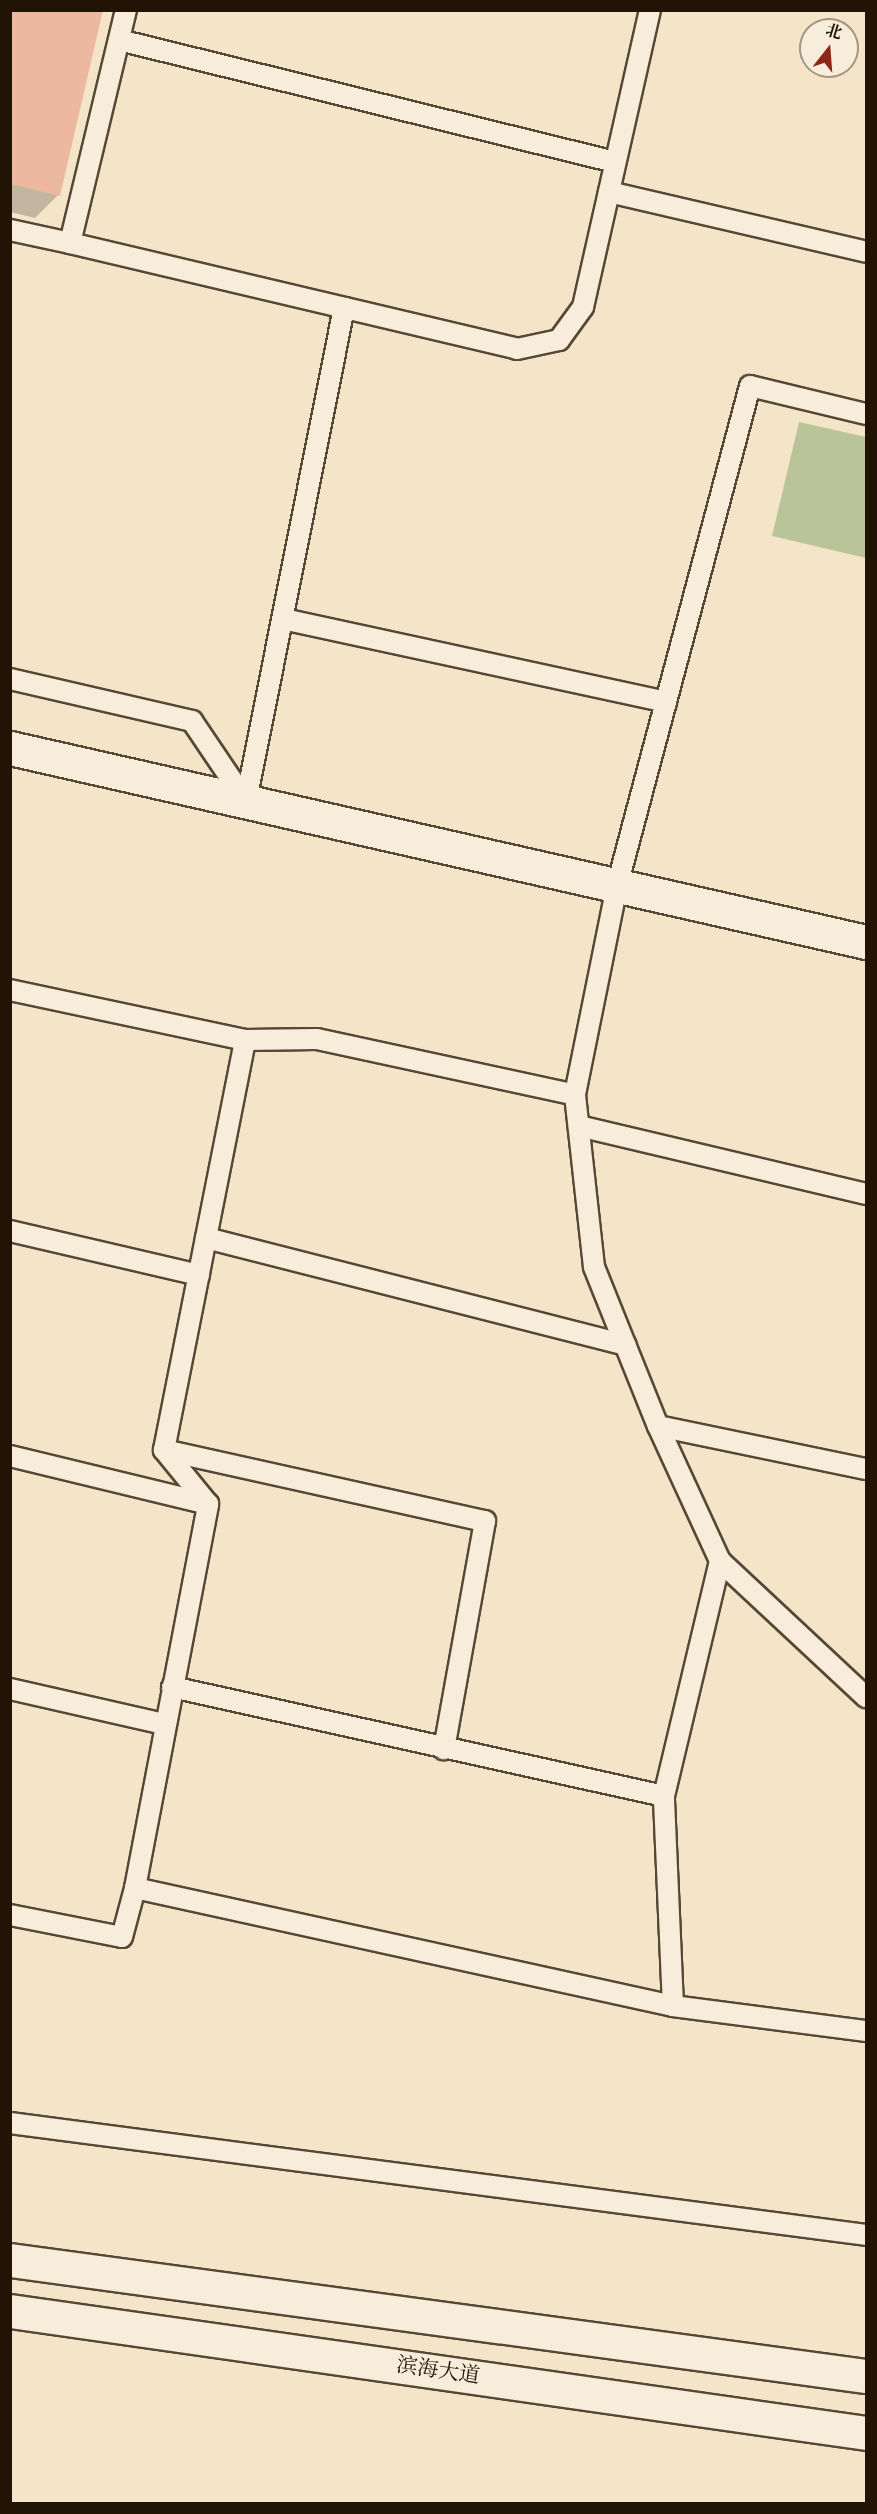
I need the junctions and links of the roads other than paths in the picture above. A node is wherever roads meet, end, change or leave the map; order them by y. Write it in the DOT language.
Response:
graph roads {
  1 [pos="126,10"];
  2 [pos="650,10"];
  3 [pos="119,40"];
  4 [pos="615,162"];
  5 [pos="609,192"];
  6 [pos="10,230"];
  7 [pos="70,243"];
  8 [pos="867,252"];
  9 [pos="344,308"];
  10 [pos="867,414"];
  11 [pos="283,619"];
  12 [pos="10,679"];
  13 [pos="666,702"];
  14 [pos="10,748"];
  15 [pos="246,801"];
  16 [pos="617,886"];
  17 [pos="867,942"];
  18 [pos="10,990"];
  19 [pos="245,1040"];
  20 [pos="575,1095"];
  21 [pos="579,1126"];
  22 [pos="867,1194"];
  23 [pos="10,1231"];
  24 [pos="206,1238"];
  25 [pos="199,1275"];
  26 [pos="626,1345"];
  27 [pos="658,1426"];
  28 [pos="164,1450"];
  29 [pos="10,1456"];
  30 [pos="867,1469"];
  31 [pos="208,1504"];
  32 [pos="720,1561"];
  33 [pos="172,1687"];
  34 [pos="10,1689"];
  35 [pos="867,1697"];
  36 [pos="164,1724"];
  37 [pos="444,1749"];
  38 [pos="664,1796"];
  39 [pos="135,1888"];
  40 [pos="10,1915"];
  41 [pos="673,2006"];
  42 [pos="867,2031"];
  43 [pos="10,2123"];
  44 [pos="867,2235"];
  45 [pos="10,2260"];
  46 [pos="10,2311"];
  47 [pos="867,2376"];
  48 [pos="867,2433"];
  1 -- 3 [label="lane"];
  2 -- 4 [label="lane"];
  3 -- 4 [label="lane"];
  3 -- 7 [label="lane"];
  4 -- 5 [label="lane"];
  5 -- 8 [label="lane"];
  5 -- 9 [label="lane"];
  6 -- 7 [label="lane"];
  7 -- 9 [label="lane"];
  9 -- 11 [label="lane"];
  10 -- 13 [label="lane"];
  11 -- 13 [label="lane"];
  11 -- 15 [label="lane"];
  12 -- 15 [label="lane"];
  13 -- 16 [label="lane"];
  14 -- 15 [label="main road"];
  15 -- 16 [label="main road"];
  16 -- 17 [label="main road"];
  16 -- 20 [label="lane"];
  18 -- 19 [label="lane"];
  19 -- 20 [label="lane"];
  19 -- 24 [label="lane"];
  20 -- 21 [label="lane"];
  21 -- 22 [label="lane"];
  21 -- 26 [label="lane"];
  23 -- 25 [label="lane"];
  24 -- 25 [label="lane"];
  24 -- 26 [label="lane"];
  25 -- 28 [label="lane"];
  26 -- 27 [label="lane"];
  27 -- 30 [label="lane"];
  27 -- 32 [label="lane"];
  28 -- 31 [label="lane"];
  28 -- 37 [label="lane"];
  29 -- 31 [label="lane"];
  31 -- 33 [label="lane"];
  32 -- 35 [label="lane"];
  32 -- 38 [label="lane"];
  33 -- 36 [label="lane"];
  33 -- 37 [label="lane"];
  34 -- 36 [label="lane"];
  36 -- 39 [label="lane"];
  37 -- 38 [label="lane"];
  38 -- 41 [label="lane"];
  39 -- 40 [label="lane"];
  39 -- 41 [label="lane"];
  41 -- 42 [label="lane"];
  43 -- 44 [label="lane"];
  45 -- 47 [label="main road"];
  46 -- 48 [label="main road, 滨海大道"];
}
